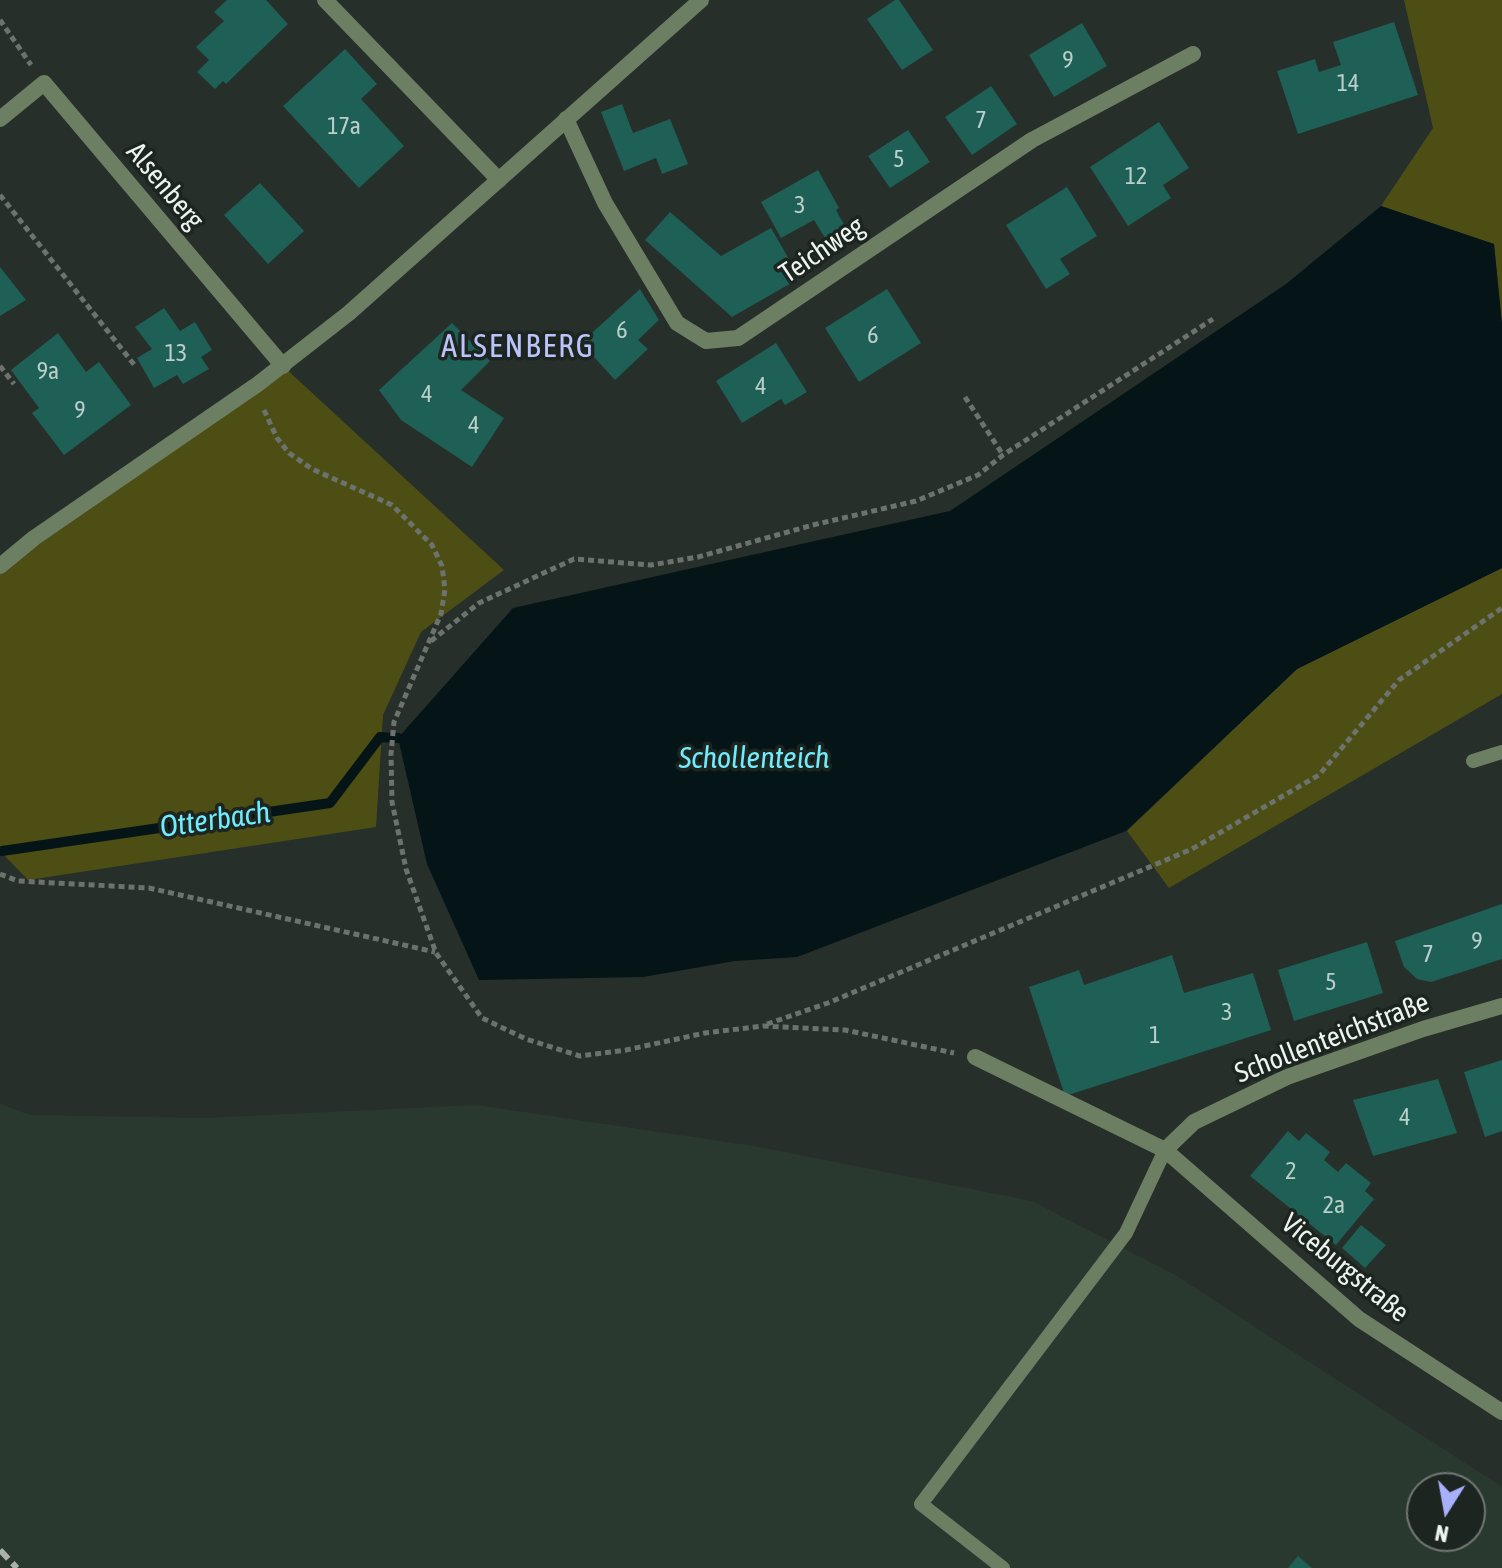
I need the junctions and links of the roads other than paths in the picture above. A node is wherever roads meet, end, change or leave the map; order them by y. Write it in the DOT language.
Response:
graph roads {
  1 [pos="325,0"];
  2 [pos="701,0"];
  3 [pos="1193,54"];
  4 [pos="0,119"];
  5 [pos="566,119"];
  6 [pos="499,180"];
  7 [pos="283,366"];
  8 [pos="0,566"];
  9 [pos="1502,752"];
  10 [pos="1473,761"];
  11 [pos="1502,1006"];
  12 [pos="975,1057"];
  13 [pos="1165,1150"];
  14 [pos="1502,1412"];
  15 [pos="1003,1568"];
  1 -- 6 [label="street"];
  2 -- 5 [label="street"];
  3 -- 5 [label="street, Teichweg"];
  4 -- 7 [label="street, Alsenberg"];
  5 -- 6 [label="street"];
  6 -- 7 [label="street"];
  7 -- 8 [label="street"];
  9 -- 10 [label="lane"];
  11 -- 13 [label="street, Schollenteichstraße"];
  12 -- 13 [label="street"];
  13 -- 14 [label="street, Viceburgstraße"];
  13 -- 15 [label="lane"];
}
